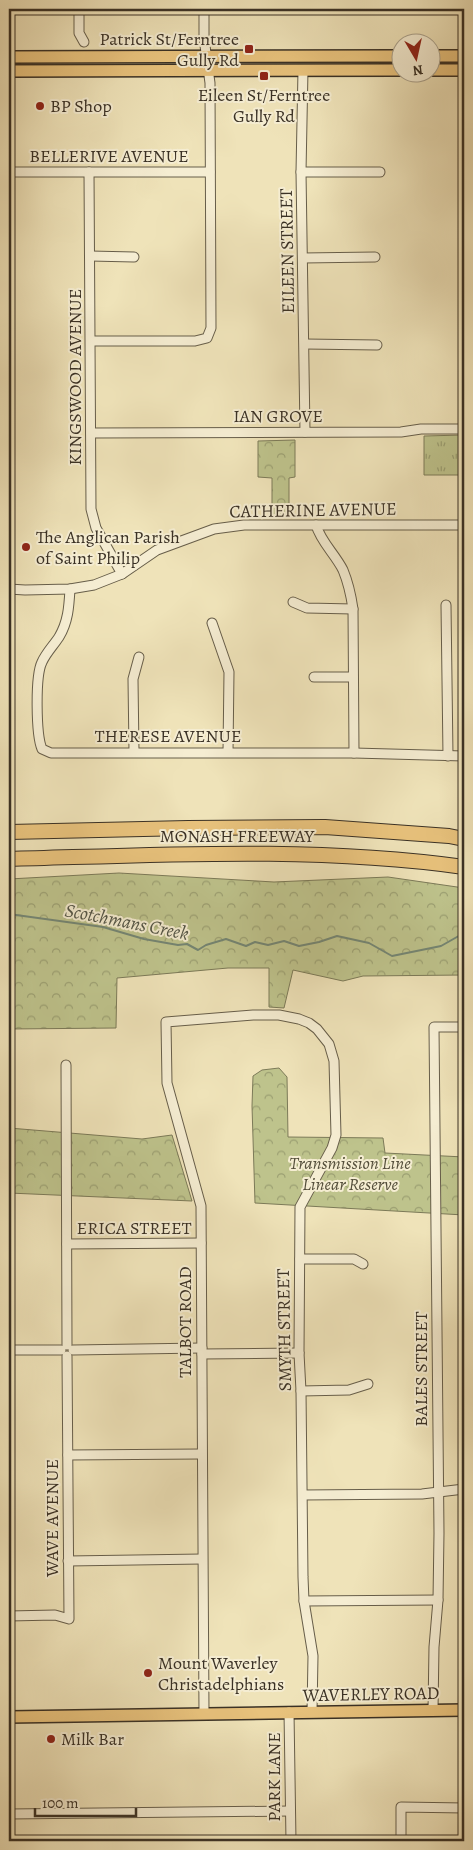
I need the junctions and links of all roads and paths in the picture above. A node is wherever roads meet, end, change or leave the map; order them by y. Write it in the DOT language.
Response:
graph roads {
  1 [pos="79,9"];
  2 [pos="204,9"];
  3 [pos="84,42"];
  4 [pos="206,56"];
  5 [pos="390,56"];
  6 [pos="440,56"];
  7 [pos="464,56"];
  8 [pos="9,57"];
  9 [pos="208,70"];
  10 [pos="303,70"];
  11 [pos="390,70"];
  12 [pos="440,70"];
  13 [pos="464,70"];
  14 [pos="9,71"];
  15 [pos="9,172"];
  16 [pos="89,172"];
  17 [pos="210,172"];
  18 [pos="301,172"];
  19 [pos="380,172"];
  20 [pos="90,256"];
  21 [pos="134,256"];
  22 [pos="375,257"];
  23 [pos="303,258"];
  24 [pos="91,341"];
  25 [pos="305,344"];
  26 [pos="377,345"];
  27 [pos="464,429"];
  28 [pos="305,432"];
  29 [pos="91,433"];
  30 [pos="316,525"];
  31 [pos="464,525"];
  32 [pos="122,574"];
  33 [pos="9,589"];
  34 [pos="70,589"];
  35 [pos="25,590"];
  36 [pos="9,593"];
  37 [pos="293,602"];
  38 [pos="446,605"];
  39 [pos="352,609"];
  40 [pos="212,623"];
  41 [pos="139,657"];
  42 [pos="353,676"];
  43 [pos="314,677"];
  44 [pos="134,752"];
  45 [pos="228,752"];
  46 [pos="354,753"];
  47 [pos="448,756"];
  48 [pos="464,756"];
  49 [pos="9,825"];
  50 [pos="94,830"];
  51 [pos="9,832"];
  52 [pos="464,839"];
  53 [pos="104,856"];
  54 [pos="9,858"];
  55 [pos="9,867"];
  56 [pos="464,867"];
  57 [pos="252,1016"];
  58 [pos="464,1027"];
  59 [pos="66,1065"];
  60 [pos="201,1243"];
  61 [pos="67,1244"];
  62 [pos="300,1259"];
  63 [pos="363,1264"];
  64 [pos="9,1350"];
  65 [pos="67,1350"];
  66 [pos="202,1351"];
  67 [pos="300,1354"];
  68 [pos="368,1384"];
  69 [pos="302,1391"];
  70 [pos="201,1454"];
  71 [pos="68,1455"];
  72 [pos="464,1489"];
  73 [pos="438,1491"];
  74 [pos="303,1495"];
  75 [pos="202,1559"];
  76 [pos="68,1561"];
  77 [pos="438,1600"];
  78 [pos="304,1601"];
  79 [pos="9,1616"];
  80 [pos="434,1710"];
  81 [pos="464,1710"];
  82 [pos="289,1712"];
  83 [pos="312,1712"];
  84 [pos="204,1713"];
  85 [pos="9,1717"];
  86 [pos="28,1717"];
  87 [pos="9,1722"];
  88 [pos="464,1808"];
  89 [pos="290,1811"];
  90 [pos="9,1814"];
  91 [pos="291,1841"];
  92 [pos="401,1841"];
  1 -- 3 [label="street"];
  2 -- 4 [label="street"];
  4 -- 5 [label="main road"];
  4 -- 8 [label="main road"];
  4 -- 9 [label="street"];
  6 -- 7 [label="main road"];
  9 -- 10 [label="main road"];
  9 -- 14 [label="main road"];
  9 -- 17 [label="street"];
  10 -- 11 [label="main road"];
  10 -- 18 [label="street, EILEEN STREET"];
  12 -- 13 [label="main road"];
  15 -- 16 [label="street, BELLERIVE AVENUE"];
  16 -- 17 [label="street, BELLERIVE AVENUE"];
  16 -- 20 [label="street, KINGSWOOD AVENUE"];
  17 -- 24 [label="street"];
  18 -- 19 [label="street"];
  18 -- 23 [label="street, EILEEN STREET"];
  20 -- 21 [label="street"];
  20 -- 24 [label="street, KINGSWOOD AVENUE"];
  22 -- 23 [label="street"];
  23 -- 25 [label="street, EILEEN STREET"];
  24 -- 29 [label="street, KINGSWOOD AVENUE"];
  25 -- 26 [label="street"];
  25 -- 28 [label="street, EILEEN STREET"];
  27 -- 28 [label="street, IAN GROVE"];
  28 -- 29 [label="street, IAN GROVE"];
  29 -- 32 [label="street, KINGSWOOD AVENUE"];
  30 -- 31 [label="street, CATHERINE AVENUE"];
  30 -- 32 [label="street, CATHERINE AVENUE"];
  30 -- 39 [label="street"];
  32 -- 34 [label="street, CATHERINE AVENUE"];
  33 -- 35 [label="street, CATHERINE AVENUE"];
  34 -- 35 [label="street, CATHERINE AVENUE"];
  34 -- 44 [label="street, THERESE AVENUE"];
  35 -- 36 [label="street, CATHERINE AVENUE"];
  37 -- 39 [label="street"];
  38 -- 47 [label="street"];
  39 -- 42 [label="street"];
  40 -- 45 [label="street"];
  41 -- 44 [label="street"];
  42 -- 43 [label="street"];
  42 -- 46 [label="street"];
  44 -- 45 [label="street, THERESE AVENUE"];
  45 -- 46 [label="street, THERESE AVENUE"];
  46 -- 47 [label="street, THERESE AVENUE"];
  47 -- 48 [label="street, THERESE AVENUE"];
  49 -- 50 [label="highway"];
  50 -- 51 [label="highway, MONASH FREEWAY"];
  50 -- 52 [label="highway, MONASH FREEWAY"];
  53 -- 54 [label="highway, MONASH FREEWAY"];
  53 -- 55 [label="highway"];
  53 -- 56 [label="highway, MONASH FREEWAY"];
  57 -- 60 [label="street, TALBOT ROAD"];
  57 -- 62 [label="street, SMYTH STREET"];
  58 -- 73 [label="street, BALES STREET"];
  59 -- 61 [label="street, WAVE AVENUE"];
  60 -- 61 [label="street, ERICA STREET"];
  60 -- 66 [label="street, TALBOT ROAD"];
  61 -- 65 [label="street, WAVE AVENUE"];
  62 -- 63 [label="street"];
  62 -- 67 [label="street, SMYTH STREET"];
  64 -- 65 [label="street"];
  65 -- 66 [label="street"];
  65 -- 71 [label="street, WAVE AVENUE"];
  66 -- 67 [label="street"];
  66 -- 70 [label="street, TALBOT ROAD"];
  67 -- 69 [label="street, SMYTH STREET"];
  68 -- 69 [label="street"];
  69 -- 74 [label="street, SMYTH STREET"];
  70 -- 71 [label="street"];
  70 -- 75 [label="street, TALBOT ROAD"];
  71 -- 76 [label="street, WAVE AVENUE"];
  72 -- 73 [label="street"];
  73 -- 74 [label="street"];
  73 -- 77 [label="street, BALES STREET"];
  74 -- 78 [label="street, SMYTH STREET"];
  75 -- 76 [label="street"];
  75 -- 84 [label="street, TALBOT ROAD"];
  76 -- 79 [label="street, WAVE AVENUE"];
  77 -- 78 [label="street"];
  77 -- 80 [label="street, BALES STREET"];
  78 -- 83 [label="street, SMYTH STREET"];
  80 -- 81 [label="main road, WAVERLEY ROAD"];
  80 -- 83 [label="main road, WAVERLEY ROAD"];
  82 -- 83 [label="main road, WAVERLEY ROAD"];
  82 -- 84 [label="main road, WAVERLEY ROAD"];
  82 -- 89 [label="street, PARK LANE"];
  84 -- 86 [label="main road, WAVERLEY ROAD"];
  85 -- 86 [label="main road, WAVERLEY ROAD"];
  86 -- 87 [label="main road"];
  88 -- 92 [label="street"];
  89 -- 90 [label="street"];
  89 -- 91 [label="street, PARK LANE"];
}
